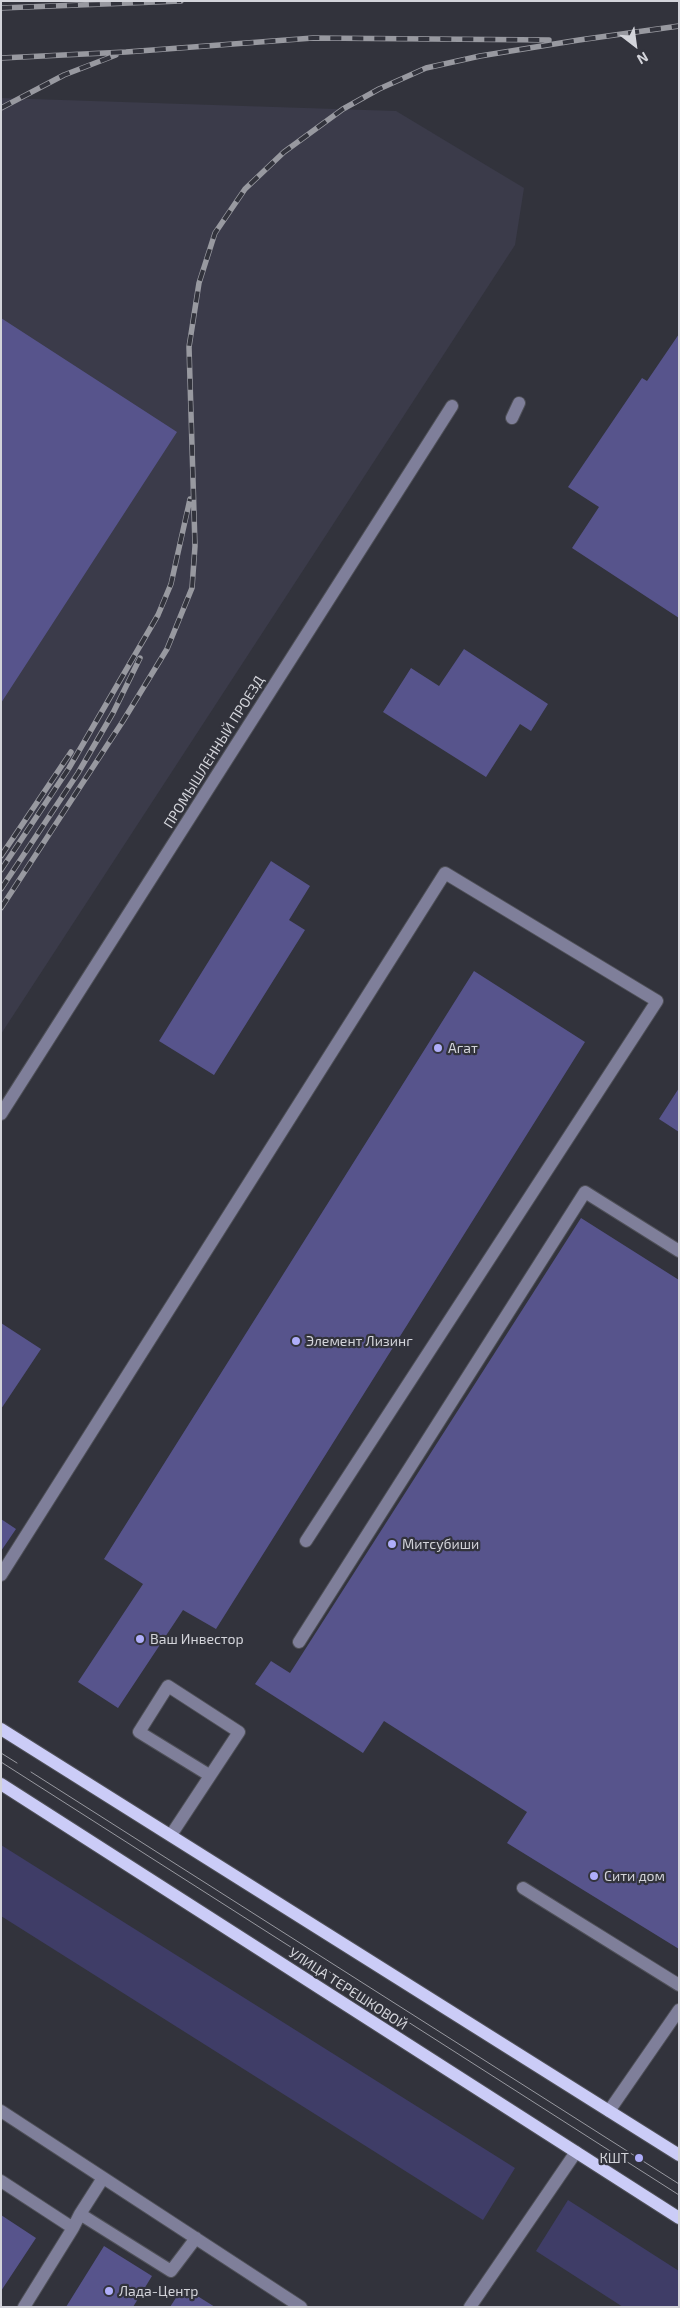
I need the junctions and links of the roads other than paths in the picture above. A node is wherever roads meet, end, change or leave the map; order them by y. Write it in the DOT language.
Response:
graph roads {
  1 [pos="519,403"];
  2 [pos="452,406"];
  3 [pos="512,418"];
  4 [pos="1,1114"];
  5 [pos="679,1251"];
  6 [pos="306,1541"];
  7 [pos="1,1575"];
  8 [pos="299,1642"];
  9 [pos="1,1729"];
  10 [pos="209,1775"];
  11 [pos="1,1784"];
  12 [pos="171,1835"];
  13 [pos="523,1888"];
  14 [pos="679,1985"];
  15 [pos="679,2010"];
  16 [pos="1,2111"];
  17 [pos="609,2111"];
  18 [pos="576,2152"];
  19 [pos="679,2155"];
  20 [pos="103,2178"];
  21 [pos="1,2182"];
  22 [pos="80,2214"];
  23 [pos="679,2218"];
  24 [pos="73,2228"];
  25 [pos="196,2238"];
  26 [pos="24,2307"];
  27 [pos="301,2307"];
  28 [pos="470,2307"];
  1 -- 3 [label="lane"];
  2 -- 4 [label="lane, ПРОМЫШЛЕННЫЙ ПРОЕЗД"];
  5 -- 8 [label="lane"];
  6 -- 7 [label="lane"];
  9 -- 12 [label="main road"];
  10 -- 10 [label="lane"];
  10 -- 12 [label="lane"];
  11 -- 18 [label="main road, УЛИЦА ТЕРЕШКОВОЙ"];
  12 -- 17 [label="main road"];
  13 -- 14 [label="lane"];
  15 -- 17 [label="lane"];
  16 -- 20 [label="lane"];
  17 -- 19 [label="main road"];
  18 -- 23 [label="main road, УЛИЦА ТЕРЕШКОВОЙ"];
  18 -- 28 [label="lane"];
  20 -- 22 [label="lane"];
  20 -- 25 [label="lane"];
  21 -- 24 [label="lane"];
  22 -- 24 [label="lane"];
  22 -- 25 [label="lane"];
  24 -- 26 [label="lane"];
  25 -- 27 [label="lane"];
}
